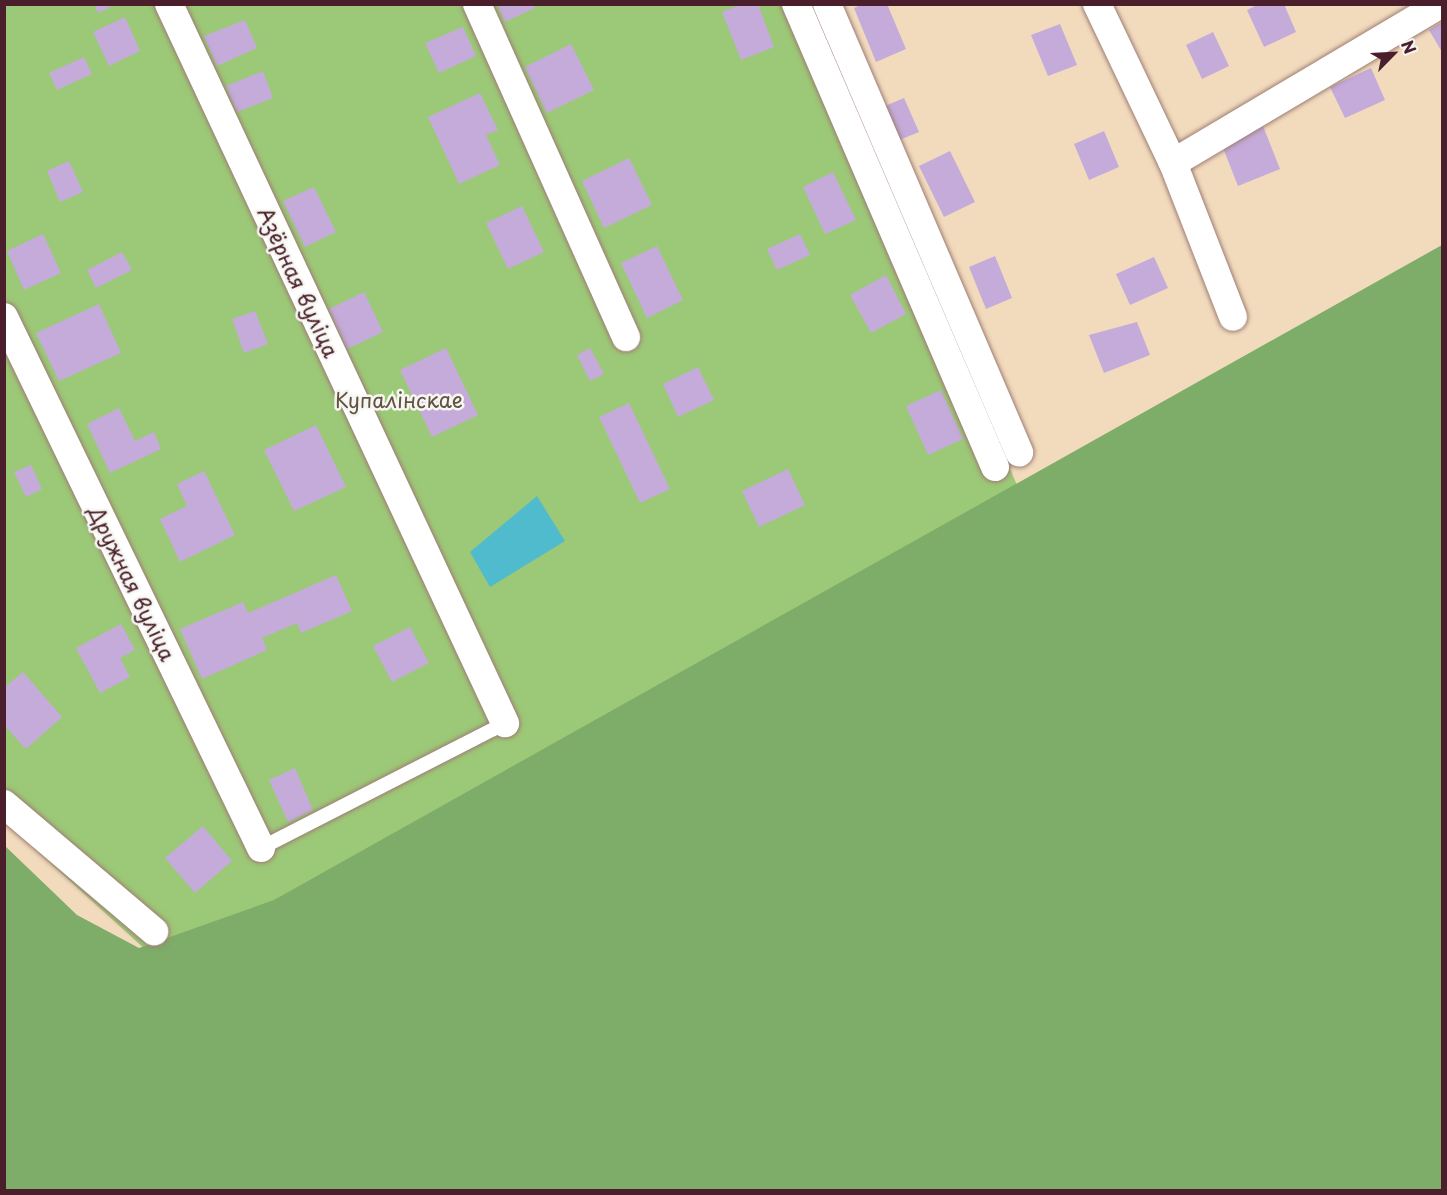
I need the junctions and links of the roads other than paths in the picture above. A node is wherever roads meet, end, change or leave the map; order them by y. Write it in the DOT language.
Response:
graph roads {
  1 [pos="169,4"];
  2 [pos="477,4"];
  3 [pos="796,4"];
  4 [pos="827,4"];
  5 [pos="1097,4"];
  6 [pos="1441,4"];
  7 [pos="1173,163"];
  8 [pos="4,317"];
  9 [pos="1233,317"];
  10 [pos="626,337"];
  11 [pos="1019,453"];
  12 [pos="995,467"];
  13 [pos="505,723"];
  14 [pos="4,804"];
  15 [pos="261,848"];
  16 [pos="154,931"];
  1 -- 13 [label="street, Азёрная вуліца"];
  2 -- 10 [label="street"];
  3 -- 12 [label="street"];
  4 -- 11 [label="street"];
  5 -- 7 [label="street"];
  6 -- 7 [label="street"];
  7 -- 9 [label="street"];
  8 -- 15 [label="street, Дружная вуліца"];
  13 -- 15 [label="lane"];
  14 -- 16 [label="street"];
}
